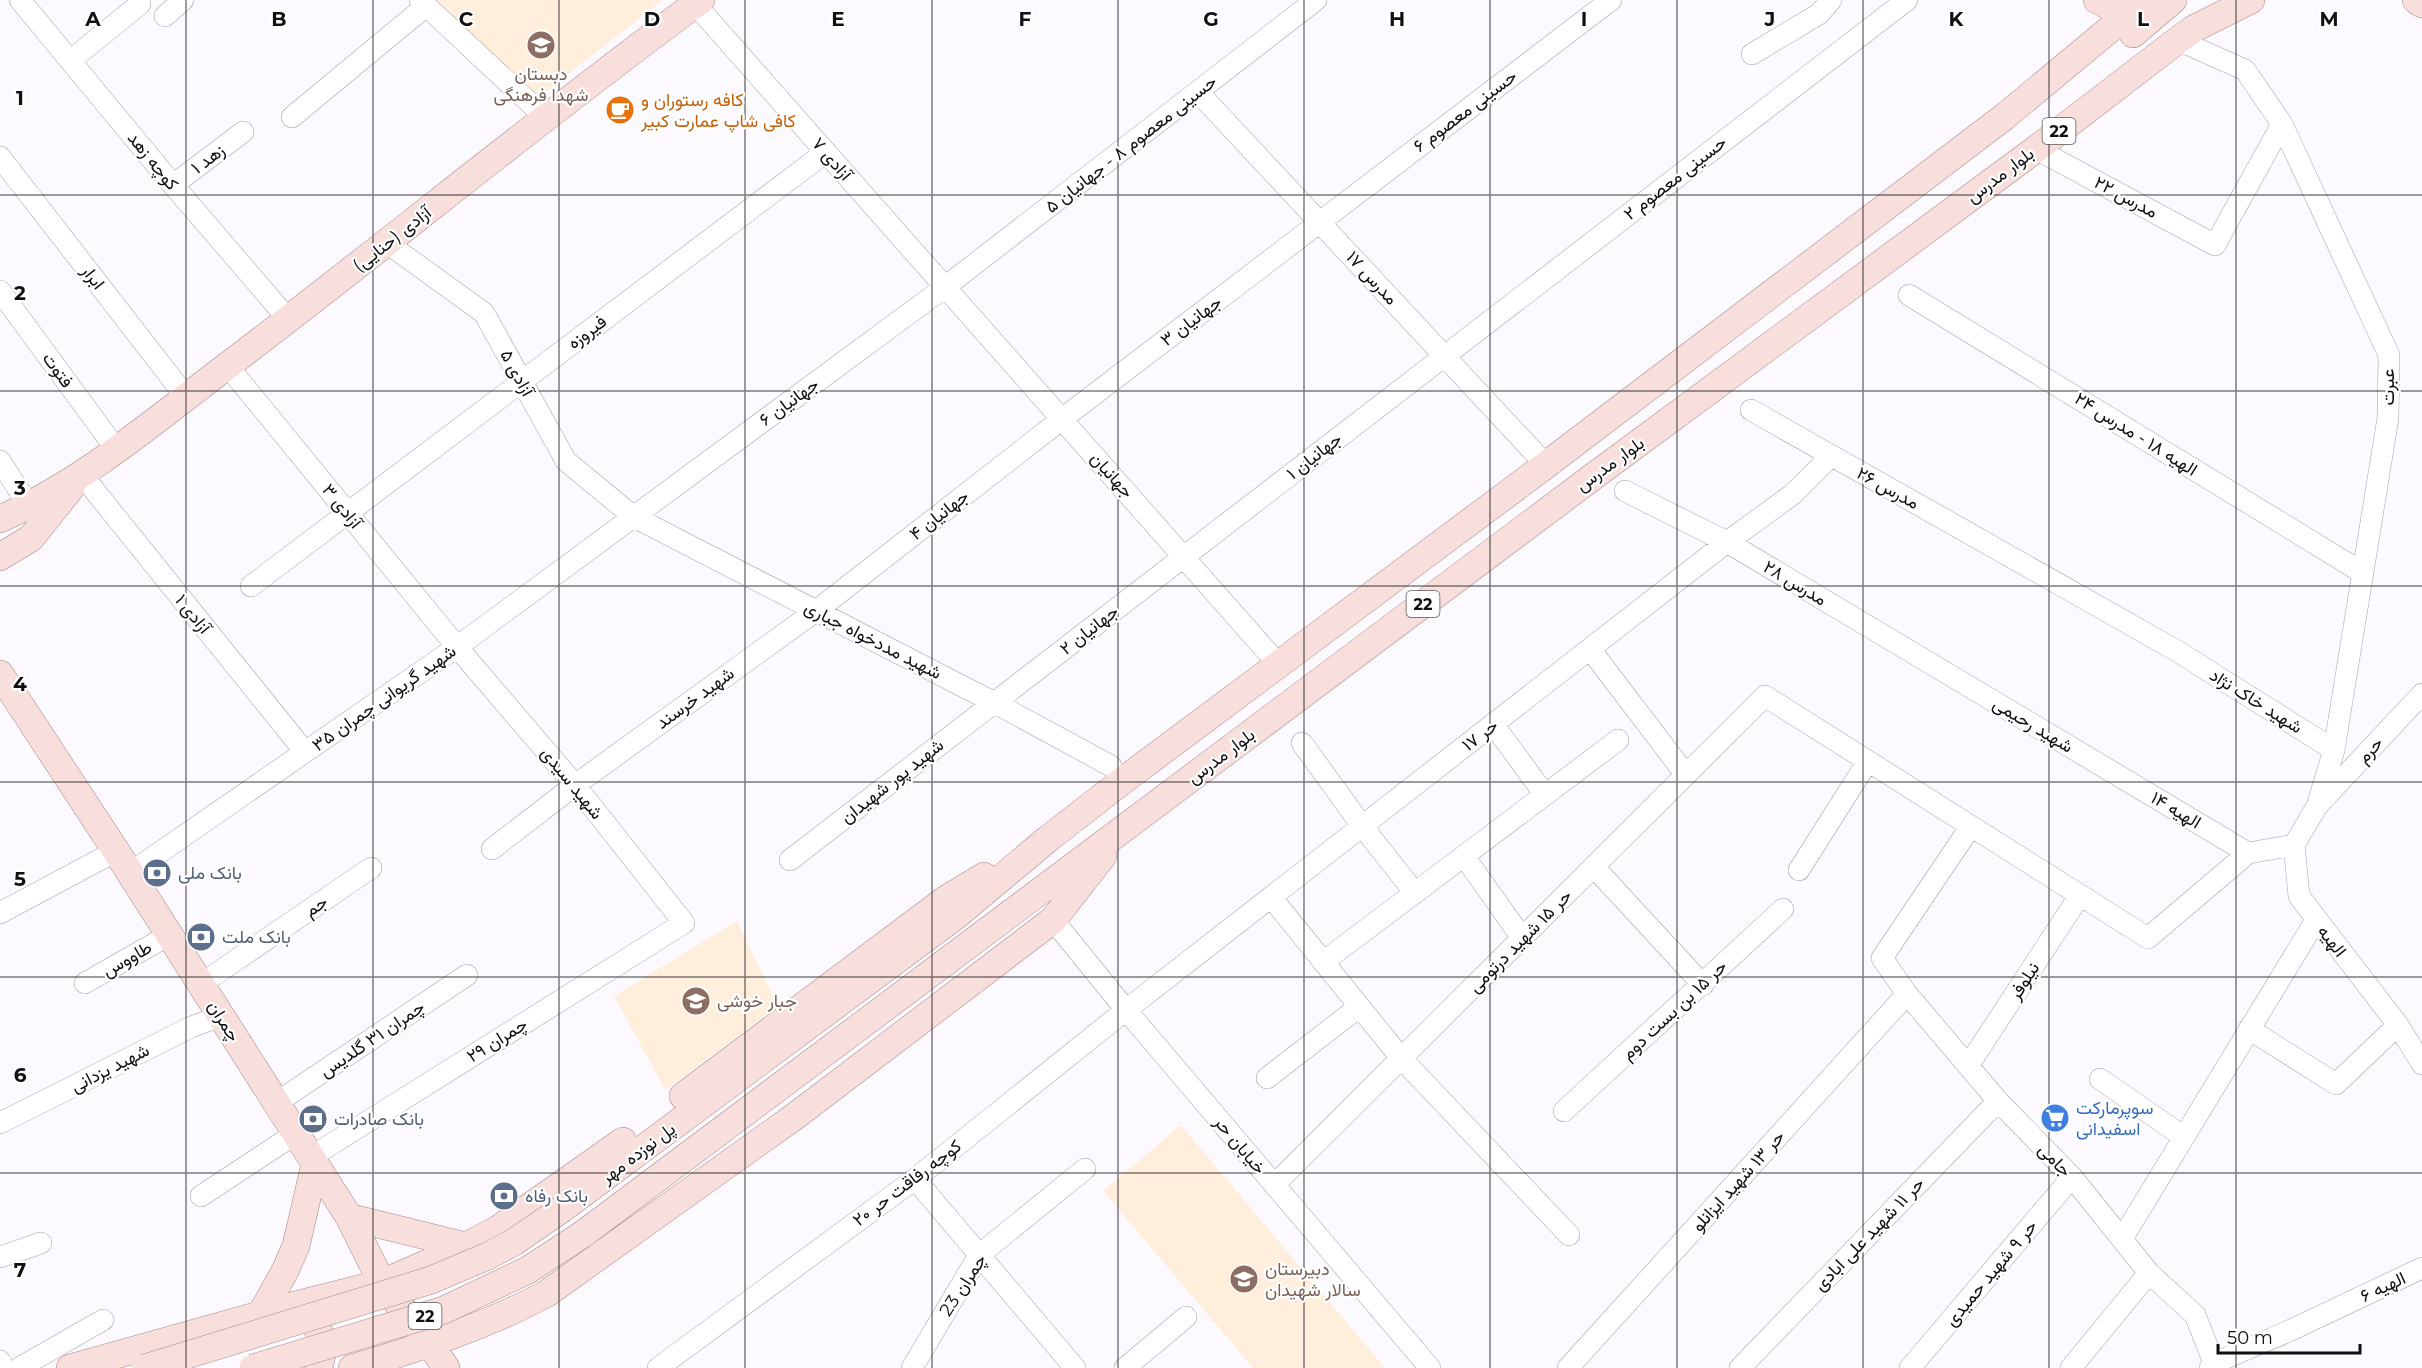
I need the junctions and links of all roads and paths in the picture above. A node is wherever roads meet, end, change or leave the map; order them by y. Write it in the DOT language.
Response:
graph roads {
  1 [pos="20,0"];
  2 [pos="183,0"];
  3 [pos="1316,0"];
  4 [pos="1611,0"];
  5 [pos="1832,0"];
  6 [pos="1906,0"];
  7 [pos="2097,0"];
  8 [pos="2173,0"];
  9 [pos="2222,0"];
  10 [pos="2251,0"];
  11 [pos="2416,0"];
  12 [pos="698,2"];
  13 [pos="423,3"];
  14 [pos="140,4"];
  15 [pos="2422,4"];
  16 [pos="2136,8"];
  17 [pos="165,16"];
  18 [pos="2185,34"];
  19 [pos="1752,54"];
  20 [pos="70,60"];
  21 [pos="1198,92"];
  22 [pos="292,117"];
  23 [pos="2004,117"];
  24 [pos="547,119"];
  25 [pos="2282,124"];
  26 [pos="243,132"];
  27 [pos="2036,149"];
  28 [pos="826,152"];
  29 [pos="3,167"];
  30 [pos="173,185"];
  31 [pos="1320,222"];
  32 [pos="387,243"];
  33 [pos="945,287"];
  34 [pos="0,291"];
  35 [pos="1910,295"];
  36 [pos="7,317"];
  37 [pos="288,319"];
  38 [pos="1444,356"];
  39 [pos="227,365"];
  40 [pos="521,382"];
  41 [pos="186,397"];
  42 [pos="1751,410"];
  43 [pos="1062,419"];
  44 [pos="116,449"];
  45 [pos="1831,456"];
  46 [pos="0,461"];
  47 [pos="1546,465"];
  48 [pos="82,475"];
  49 [pos="1625,491"];
  50 [pos="29,506"];
  51 [pos="348,513"];
  52 [pos="633,517"];
  53 [pos="0,519"];
  54 [pos="1727,542"];
  55 [pos="0,557"];
  56 [pos="1184,557"];
  57 [pos="2363,573"];
  58 [pos="251,586"];
  59 [pos="816,611"];
  60 [pos="457,647"];
  61 [pos="1590,649"];
  62 [pos="2177,651"];
  63 [pos="1278,664"];
  64 [pos="0,674"];
  65 [pos="1961,682"];
  66 [pos="2422,694"];
  67 [pos="995,703"];
  68 [pos="1493,724"];
  69 [pos="1618,740"];
  70 [pos="1302,743"];
  71 [pos="2334,750"];
  72 [pos="305,752"];
  73 [pos="1868,761"];
  74 [pos="1111,766"];
  75 [pos="2104,768"];
  76 [pos="1686,775"];
  77 [pos="575,785"];
  78 [pos="1545,795"];
  79 [pos="2317,806"];
  80 [pos="1362,826"];
  81 [pos="1971,826"];
  82 [pos="1125,828"];
  83 [pos="1049,838"];
  84 [pos="2294,845"];
  85 [pos="492,849"];
  86 [pos="2248,853"];
  87 [pos="1464,856"];
  88 [pos="790,860"];
  89 [pos="123,862"];
  90 [pos="1594,867"];
  91 [pos="371,868"];
  92 [pos="1799,870"];
  93 [pos="1415,893"];
  94 [pos="2080,895"];
  95 [pos="1271,897"];
  96 [pos="1783,909"];
  97 [pos="0,913"];
  98 [pos="957,915"];
  99 [pos="1053,920"];
  100 [pos="2316,920"];
  101 [pos="684,923"];
  102 [pos="170,935"];
  103 [pos="1522,938"];
  104 [pos="975,941"];
  105 [pos="1323,962"];
  106 [pos="468,975"];
  107 [pos="86,983"];
  108 [pos="201,984"];
  109 [pos="1703,985"];
  110 [pos="1908,994"];
  111 [pos="1359,1007"];
  112 [pos="1126,1010"];
  113 [pos="221,1016"];
  114 [pos="2398,1025"];
  115 [pos="2250,1029"];
  116 [pos="1401,1058"];
  117 [pos="2422,1064"];
  118 [pos="1968,1066"];
  119 [pos="1267,1078"];
  120 [pos="2100,1078"];
  121 [pos="1998,1101"];
  122 [pos="276,1103"];
  123 [pos="1564,1111"];
  124 [pos="0,1123"];
  125 [pos="295,1134"];
  126 [pos="2184,1137"];
  127 [pos="313,1161"];
  128 [pos="1085,1169"];
  129 [pos="2072,1178"];
  130 [pos="915,1179"];
  131 [pos="1274,1185"];
  132 [pos="201,1196"];
  133 [pos="349,1217"];
  134 [pos="498,1229"];
  135 [pos="1569,1235"];
  136 [pos="2122,1239"];
  137 [pos="41,1243"];
  138 [pos="466,1246"];
  139 [pos="979,1255"];
  140 [pos="0,1257"];
  141 [pos="2422,1268"];
  142 [pos="2149,1273"];
  143 [pos="382,1283"];
  144 [pos="546,1294"];
  145 [pos="291,1306"];
  146 [pos="261,1314"];
  147 [pos="1186,1317"];
  148 [pos="103,1320"];
  149 [pos="431,1345"];
  150 [pos="0,1361"];
  151 [pos="2213,1367"];
  152 [pos="3,1368"];
  153 [pos="19,1368"];
  154 [pos="70,1368"];
  155 [pos="145,1368"];
  156 [pos="253,1368"];
  157 [pos="318,1368"];
  158 [pos="352,1368"];
  159 [pos="446,1368"];
  160 [pos="657,1368"];
  161 [pos="912,1368"];
  162 [pos="1075,1368"];
  163 [pos="1125,1368"];
  164 [pos="1430,1368"];
  165 [pos="1568,1368"];
  166 [pos="1740,1368"];
  167 [pos="1910,1368"];
  168 [pos="2071,1368"];
  1 -- 20 [label="street, کوچه زهد"];
  2 -- 17 [label="street"];
  3 -- 21 [label="street, حسینی معصوم ۸ - جهانیان ۵"];
  4 -- 31 [label="street, حسینی معصوم ۶"];
  5 -- 19 [label="street"];
  6 -- 38 [label="street, حسینی معصوم ۲"];
  7 -- 16 [label="main road"];
  8 -- 23 [label="main road"];
  9 -- 18 [label="main road"];
  10 -- 18 [label="main road, بلوار مدرس / 22"];
  11 -- 15 [label="main road"];
  12 -- 24 [label="main road, آزادی (حنایی)"];
  12 -- 28 [label="street, آزادی ۷"];
  13 -- 22 [label="street"];
  13 -- 24 [label="street"];
  14 -- 20 [label="street"];
  16 -- 23 [label="main road, بلوار مدرس"];
  18 -- 25 [label="street, عبرت"];
  18 -- 27 [label="main road, بلوار مدرس / 22"];
  20 -- 30 [label="street, کوچه زهد"];
  21 -- 31 [label="street, مدرس ۱۷"];
  21 -- 33 [label="street, حسینی معصوم ۸ - جهانیان ۵"];
  23 -- 47 [label="main road, بلوار مدرس"];
  24 -- 32 [label="main road, آزادی (حنایی)"];
  25 -- 27 [label="street, مدرس ۲۲"];
  25 -- 57 [label="street, عبرت"];
  26 -- 30 [label="street, زهد ۱"];
  27 -- 82 [label="main road, بلوار مدرس / 22"];
  28 -- 33 [label="street, آزادی ۷"];
  28 -- 40 [label="street, فیروزه"];
  29 -- 41 [label="street, ابرار"];
  30 -- 37 [label="street, کوچه زهد"];
  31 -- 38 [label="street, مدرس ۱۷"];
  31 -- 43 [label="street, جهانیان ۳"];
  32 -- 37 [label="main road, آزادی (حنایی)"];
  32 -- 40 [label="street, آزادی ۵"];
  33 -- 43 [label="street, جهانیان"];
  33 -- 52 [label="street, جهانیان ۶"];
  34 -- 36 [label="street, فتوت"];
  35 -- 57 [label="street, الهیه ۱۸ - مدرس ۲۴"];
  36 -- 44 [label="street, فتوت"];
  37 -- 39 [label="main road, آزادی (حنایی)"];
  38 -- 47 [label="street, مدرس ۱۷"];
  38 -- 56 [label="street, جهانیان ۱"];
  39 -- 41 [label="main road, آزادی (حنایی)"];
  39 -- 51 [label="street, آزادی ۳"];
  40 -- 51 [label="street, فیروزه"];
  40 -- 52 [label="street, آزادی ۵"];
  41 -- 44 [label="main road, آزادی (حنایی)"];
  42 -- 45 [label="street, مدرس ۲۶"];
  43 -- 56 [label="street, جهانیان"];
  43 -- 59 [label="street, جهانیان ۴"];
  44 -- 48 [label="main road, آزادی (حنایی)"];
  45 -- 54 [label="street, حر ۱۷"];
  45 -- 62 [label="street, مدرس ۲۶"];
  46 -- 50 [label="street"];
  47 -- 63 [label="main road, بلوار مدرس"];
  48 -- 50 [label="main road, آزادی (حنایی)"];
  48 -- 55 [label="main road, آزادی (حنایی)"];
  48 -- 72 [label="street, آزادی ۱"];
  49 -- 54 [label="street, مدرس ۲۸"];
  50 -- 53 [label="main road, آزادی (حنایی)"];
  51 -- 58 [label="street, فیروزه"];
  51 -- 60 [label="street, آزادی ۳"];
  52 -- 59 [label="street, شهید مددخواه جباری"];
  52 -- 60 [label="street, شهید گریوانی چمران ۳۵"];
  54 -- 61 [label="street, حر ۱۷"];
  54 -- 65 [label="street, مدرس ۲۸"];
  56 -- 63 [label="street, جهانیان"];
  56 -- 67 [label="street, جهانیان ۲"];
  57 -- 71 [label="street, عبرت"];
  59 -- 67 [label="street, شهید مددخواه جباری"];
  59 -- 77 [label="street, شهید خرسند"];
  60 -- 72 [label="street, شهید گریوانی چمران ۳۵"];
  60 -- 77 [label="street, شهید سیدی"];
  61 -- 68 [label="street, حر ۱۷"];
  61 -- 76 [label="street"];
  62 -- 71 [label="street, شهید خاک نژاد"];
  63 -- 83 [label="main road, بلوار مدرس"];
  64 -- 89 [label="main road, چمران"];
  65 -- 75 [label="street, شهید رحیمی"];
  66 -- 79 [label="street, حرم"];
  67 -- 74 [label="street, شهید مددخواه جباری"];
  67 -- 88 [label="street, شهید پور شهیدان"];
  68 -- 78 [label="street"];
  68 -- 80 [label="street, حر ۱۷"];
  69 -- 78 [label="street"];
  70 -- 80 [label="street"];
  71 -- 79 [label="street, عبرت"];
  72 -- 89 [label="street, شهید گریوانی چمران ۳۵"];
  73 -- 76 [label="street, حر ۱۵ شهید درتومی"];
  73 -- 81 [label="street"];
  73 -- 92 [label="street"];
  75 -- 86 [label="street, الهیه ۱۴"];
  76 -- 90 [label="street, حر ۱۵ شهید درتومی"];
  77 -- 85 [label="street, شهید خرسند"];
  77 -- 101 [label="street, شهید سیدی"];
  78 -- 87 [label="street"];
  79 -- 84 [label="street"];
  80 -- 93 [label="street"];
  80 -- 95 [label="street, حر ۱۷"];
  81 -- 94 [label="street"];
  81 -- 110 [label="street, جامی"];
  82 -- 99 [label="main road"];
  82 -- 104 [label="main road, بلوار مدرس / 22"];
  83 -- 98 [label="main road, بلوار مدرس"];
  83 -- 134 [label="main road"];
  84 -- 86 [label="street"];
  84 -- 100 [label="street, الهیه"];
  86 -- 94 [label="street"];
  87 -- 93 [label="street"];
  87 -- 103 [label="street"];
  89 -- 97 [label="street, شهید گریوانی چمران ۳۵"];
  89 -- 102 [label="main road, چمران"];
  90 -- 103 [label="street, حر ۱۵ شهید درتومی"];
  90 -- 109 [label="street"];
  91 -- 108 [label="street, جم"];
  93 -- 105 [label="street"];
  94 -- 118 [label="street, نیلوفر"];
  95 -- 105 [label="street"];
  95 -- 112 [label="street, حر ۱۷"];
  96 -- 109 [label="street, حر ۱۵ بن بست دوم"];
  98 -- 155 [label="main road, پل نوزده مهر, bridge"];
  99 -- 112 [label="street, خیابان حر"];
  99 -- 144 [label="main road"];
  100 -- 114 [label="street, الهیه"];
  100 -- 115 [label="street"];
  101 -- 127 [label="street, چمران ۲۹"];
  102 -- 107 [label="street, طاووس"];
  102 -- 108 [label="main road, چمران"];
  103 -- 116 [label="street, حر ۱۵ شهید درتومی"];
  104 -- 156 [label="main road, پل نوزده مهر / 22, bridge"];
  105 -- 111 [label="street"];
  106 -- 122 [label="street, چمران ۳۱ گلدیس"];
  108 -- 113 [label="main road, چمران"];
  109 -- 123 [label="street, حر ۱۵ بن بست دوم"];
  110 -- 118 [label="street, جامی"];
  110 -- 165 [label="street, حر ۱۳ شهید ایزانلو"];
  111 -- 116 [label="street"];
  111 -- 119 [label="street"];
  112 -- 130 [label="street, کوچه رفاقت حر ۲۰"];
  112 -- 131 [label="street, خیابان حر"];
  113 -- 122 [label="main road, چمران"];
  113 -- 124 [label="street, شهید یزدانی"];
  114 -- 115 [label="street"];
  114 -- 117 [label="street, الهیه"];
  115 -- 126 [label="street"];
  116 -- 131 [label="street, حر ۱۵ شهید درتومی"];
  116 -- 135 [label="street"];
  118 -- 121 [label="street, جامی"];
  120 -- 126 [label="street"];
  121 -- 129 [label="street, جامی"];
  121 -- 166 [label="street, حر ۱۱ شهید علی ابادی"];
  122 -- 125 [label="main road, چمران"];
  125 -- 127 [label="main road, چمران"];
  125 -- 132 [label="street"];
  126 -- 136 [label="street"];
  127 -- 133 [label="main road, چمران"];
  127 -- 146 [label="main road"];
  128 -- 139 [label="street, چمران 23"];
  129 -- 136 [label="street, جامی"];
  129 -- 167 [label="street, حر ۹ شهید حمیدی"];
  130 -- 139 [label="street"];
  130 -- 160 [label="street, کوچه رفاقت حر ۲۰"];
  131 -- 164 [label="street, خیابان حر"];
  133 -- 138 [label="main road"];
  133 -- 143 [label="main road, چمران"];
  134 -- 138 [label="main road"];
  134 -- 144 [label="main road"];
  136 -- 142 [label="street, جامی"];
  137 -- 140 [label="street"];
  138 -- 143 [label="main road"];
  139 -- 161 [label="street, چمران 23"];
  139 -- 162 [label="street"];
  141 -- 151 [label="street, الهیه ۶"];
  142 -- 151 [label="street, جامی"];
  142 -- 168 [label="street"];
  143 -- 145 [label="main road"];
  143 -- 149 [label="main road, چمران"];
  144 -- 149 [label="main road"];
  145 -- 146 [label="main road"];
  145 -- 157 [label="main road"];
  146 -- 154 [label="main road"];
  147 -- 163 [label="street"];
  148 -- 153 [label="street"];
  149 -- 158 [label="main road"];
  149 -- 159 [label="main road, چمران"];
  150 -- 152 [label="street"];
}
